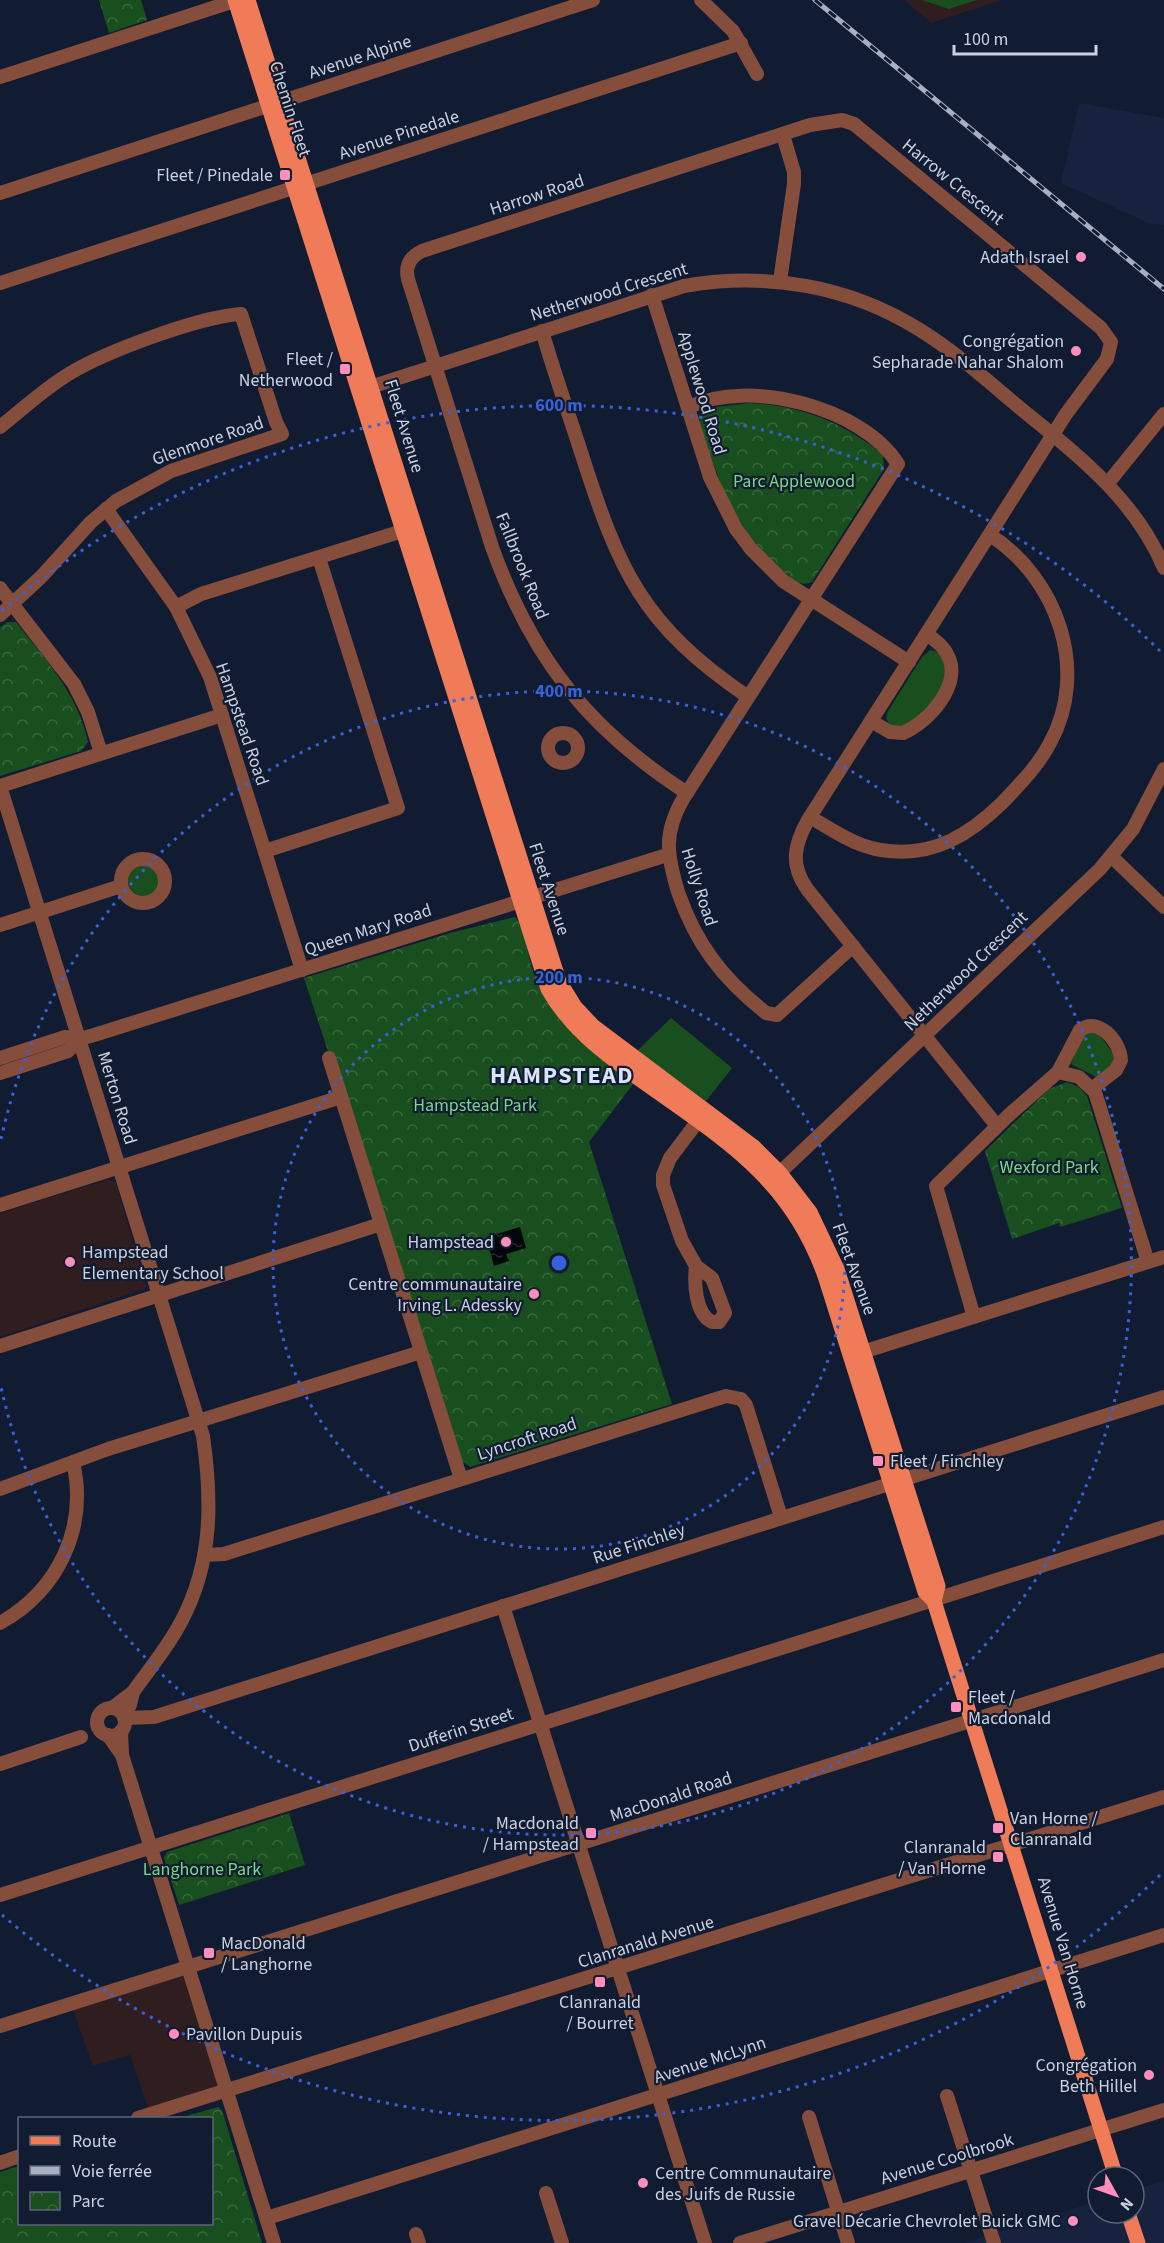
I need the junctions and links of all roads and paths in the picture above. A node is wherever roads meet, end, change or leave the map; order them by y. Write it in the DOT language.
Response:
graph roads {
  1 [pos="235,0"];
  2 [pos="248,0"];
  3 [pos="593,0"];
  4 [pos="701,0"];
  5 [pos="741,43"];
  6 [pos="757,74"];
  7 [pos="0,77"];
  8 [pos="275,104"];
  9 [pos="783,135"];
  10 [pos="300,186"];
  11 [pos="0,193"];
  12 [pos="313,228"];
  13 [pos="780,281"];
  14 [pos="0,283"];
  15 [pos="652,295"];
  16 [pos="542,331"];
  17 [pos="434,365"];
  18 [pos="365,389"];
  19 [pos="689,407"];
  20 [pos="1164,414"];
  21 [pos="0,427"];
  22 [pos="1053,435"];
  23 [pos="1108,483"];
  24 [pos="106,509"];
  25 [pos="409,529"];
  26 [pos="990,535"];
  27 [pos="319,558"];
  28 [pos="1164,568"];
  29 [pos="0,588"];
  30 [pos="811,599"];
  31 [pos="13,604"];
  32 [pos="176,607"];
  33 [pos="0,615"];
  34 [pos="927,634"];
  35 [pos="909,662"];
  36 [pos="748,697"];
  37 [pos="222,715"];
  38 [pos="594,720"];
  39 [pos="871,721"];
  40 [pos="575,738"];
  41 [pos="101,753"];
  42 [pos="1164,769"];
  43 [pos="0,786"];
  44 [pos="687,793"];
  45 [pos="810,817"];
  46 [pos="266,851"];
  47 [pos="668,855"];
  48 [pos="1111,856"];
  49 [pos="121,886"];
  50 [pos="525,899"];
  51 [pos="1164,907"];
  52 [pos="40,913"];
  53 [pos="0,925"];
  54 [pos="853,945"];
  55 [pos="302,970"];
  56 [pos="924,1036"];
  57 [pos="80,1039"];
  58 [pos="0,1058"];
  59 [pos="329,1058"];
  60 [pos="1058,1072"];
  61 [pos="0,1073"];
  62 [pos="1093,1088"];
  63 [pos="340,1097"];
  64 [pos="702,1116"];
  65 [pos="997,1126"];
  66 [pos="120,1167"];
  67 [pos="776,1177"];
  68 [pos="0,1205"];
  69 [pos="381,1224"];
  70 [pos="1164,1257"];
  71 [pos="1148,1262"];
  72 [pos="696,1266"];
  73 [pos="160,1294"];
  74 [pos="974,1317"];
  75 [pos="0,1346"];
  76 [pos="421,1352"];
  77 [pos="857,1354"];
  78 [pos="1164,1396"];
  79 [pos="200,1422"];
  80 [pos="73,1462"];
  81 [pos="461,1479"];
  82 [pos="897,1481"];
  83 [pos="0,1490"];
  84 [pos="781,1517"];
  85 [pos="1164,1527"];
  86 [pos="204,1555"];
  87 [pos="934,1601"];
  88 [pos="503,1606"];
  89 [pos="0,1623"];
  90 [pos="1164,1660"];
  91 [pos="972,1721"];
  92 [pos="113,1723"];
  93 [pos="540,1724"];
  94 [pos="0,1764"];
  95 [pos="1164,1797"];
  96 [pos="579,1845"];
  97 [pos="1012,1845"];
  98 [pos="151,1847"];
  99 [pos="0,1895"];
  100 [pos="1164,1935"];
  101 [pos="189,1966"];
  102 [pos="618,1969"];
  103 [pos="1051,1970"];
  104 [pos="0,2026"];
  105 [pos="227,2091"];
  106 [pos="658,2096"];
  107 [pos="947,2096"];
  108 [pos="1164,2110"];
  109 [pos="141,2117"];
  110 [pos="809,2117"];
  111 [pos="1101,2129"];
  112 [pos="18,2157"];
  113 [pos="0,2163"];
  114 [pos="1112,2165"];
  115 [pos="971,2170"];
  116 [pos="546,2193"];
  117 [pos="838,2212"];
  118 [pos="267,2218"];
  119 [pos="1132,2225"];
  120 [pos="274,2243"];
  121 [pos="562,2243"];
  122 [pos="705,2243"];
  123 [pos="740,2243"];
  124 [pos="848,2243"];
  125 [pos="994,2243"];
  126 [pos="1138,2243"];
  1 -- 7 [label="street"];
  1 -- 8 [label="main road, Chemin Fleet"];
  2 -- 8 [label="main road, Chemin Fleet"];
  3 -- 8 [label="street, Avenue Alpine"];
  4 -- 5 [label="street"];
  5 -- 6 [label="street"];
  5 -- 10 [label="street, Avenue Pinedale"];
  8 -- 10 [label="main road, Chemin Fleet"];
  8 -- 11 [label="street, Avenue Alpine"];
  9 -- 13 [label="street"];
  9 -- 17 [label="street, Harrow Road"];
  9 -- 22 [label="street, Harrow Crescent"];
  10 -- 12 [label="main road, Chemin Fleet"];
  10 -- 14 [label="street, Avenue Pinedale"];
  12 -- 18 [label="main road, Fleet Avenue"];
  13 -- 15 [label="street, Netherwood Crescent"];
  13 -- 22 [label="street, Netherwood Crescent"];
  15 -- 16 [label="street, Netherwood Crescent"];
  15 -- 19 [label="street, Applewood Road"];
  16 -- 17 [label="street, Netherwood Crescent"];
  16 -- 36 [label="street"];
  17 -- 18 [label="street, Netherwood Crescent"];
  17 -- 38 [label="street, Fallbrook Road"];
  18 -- 25 [label="main road, Fleet Avenue"];
  19 -- 30 [label="street, Applewood Road"];
  19 -- 30 [label="street, Holly Road"];
  20 -- 23 [label="street"];
  21 -- 24 [label="street, Glenmore Road"];
  22 -- 23 [label="street, Netherwood Crescent"];
  22 -- 26 [label="street, Harrow Crescent"];
  23 -- 28 [label="street, Netherwood Crescent"];
  24 -- 31 [label="street, Glenmore Road"];
  24 -- 32 [label="street, Hampstead Road"];
  25 -- 27 [label="street"];
  25 -- 50 [label="main road, Fleet Avenue"];
  26 -- 34 [label="street, Harrow Crescent"];
  26 -- 45 [label="street"];
  27 -- 32 [label="street"];
  27 -- 46 [label="street"];
  29 -- 31 [label="street"];
  30 -- 35 [label="street, Applewood Road"];
  30 -- 36 [label="street, Holly Road"];
  31 -- 33 [label="street, Glenmore Road"];
  31 -- 41 [label="street"];
  32 -- 37 [label="street, Hampstead Road"];
  34 -- 35 [label="street, Harrow Crescent"];
  34 -- 39 [label="street"];
  35 -- 39 [label="street, Harrow Crescent"];
  36 -- 44 [label="street, Holly Road"];
  37 -- 41 [label="street"];
  37 -- 46 [label="street, Hampstead Road"];
  38 -- 40 [label="street"];
  38 -- 44 [label="street, Fallbrook Road"];
  39 -- 45 [label="street, Harrow Crescent"];
  41 -- 43 [label="street"];
  42 -- 48 [label="street, Netherwood Crescent"];
  43 -- 52 [label="street, Merton Road"];
  44 -- 47 [label="street, Holly Road"];
  45 -- 54 [label="street, Harrow Crescent"];
  46 -- 55 [label="street, Hampstead Road"];
  47 -- 50 [label="street, Queen Mary Road"];
  47 -- 54 [label="street, Holly Road"];
  48 -- 51 [label="street"];
  48 -- 56 [label="street, Netherwood Crescent"];
  49 -- 52 [label="street"];
  50 -- 55 [label="street, Queen Mary Road"];
  50 -- 64 [label="main road, Fleet Avenue"];
  52 -- 53 [label="street"];
  52 -- 57 [label="street, Merton Road"];
  54 -- 56 [label="street, Harrow Crescent"];
  55 -- 57 [label="street, Queen Mary Road"];
  56 -- 65 [label="street, Harrow Crescent"];
  56 -- 67 [label="street, Netherwood Crescent"];
  57 -- 58 [label="street, Queen Mary Road"];
  57 -- 61 [label="street, Queen Mary Road"];
  57 -- 66 [label="street, Merton Road"];
  59 -- 63 [label="street"];
  60 -- 62 [label="street"];
  60 -- 62 [label="street"];
  60 -- 65 [label="street"];
  62 -- 71 [label="street"];
  63 -- 66 [label="street"];
  63 -- 69 [label="street"];
  64 -- 67 [label="main road, Fleet Avenue"];
  64 -- 72 [label="street"];
  65 -- 74 [label="street"];
  66 -- 68 [label="street"];
  66 -- 73 [label="street, Merton Road"];
  67 -- 77 [label="main road, Fleet Avenue"];
  69 -- 73 [label="street"];
  69 -- 76 [label="street"];
  70 -- 71 [label="street"];
  71 -- 74 [label="street"];
  73 -- 75 [label="street"];
  73 -- 79 [label="street, Merton Road"];
  74 -- 77 [label="street"];
  76 -- 79 [label="street"];
  76 -- 81 [label="street"];
  77 -- 82 [label="main road, Fleet Avenue"];
  78 -- 82 [label="street, Rue Finchley"];
  79 -- 80 [label="street"];
  79 -- 86 [label="street, Merton Road"];
  80 -- 83 [label="street"];
  80 -- 89 [label="street"];
  81 -- 84 [label="street, Lyncroft Road"];
  81 -- 86 [label="street, Lyncroft Road"];
  82 -- 84 [label="street, Rue Finchley"];
  82 -- 87 [label="main road, Fleet Avenue"];
  84 -- 88 [label="street, Rue Finchley"];
  85 -- 87 [label="street, Dufferin Street"];
  86 -- 92 [label="street, Merton Road"];
  87 -- 91 [label="main road, Fleet Avenue"];
  87 -- 93 [label="street, Dufferin Street"];
  88 -- 92 [label="street, Rue Finchley"];
  88 -- 93 [label="street"];
  90 -- 91 [label="street, MacDonald Road"];
  91 -- 96 [label="street, MacDonald Road"];
  91 -- 97 [label="main road, Avenue Van Horne"];
  92 -- 94 [label="street"];
  92 -- 98 [label="street"];
  93 -- 96 [label="street"];
  93 -- 98 [label="street, Dufferin Street"];
  95 -- 97 [label="street, Clanranald Avenue"];
  96 -- 101 [label="street, MacDonald Road"];
  96 -- 102 [label="street"];
  97 -- 102 [label="street, Clanranald Avenue"];
  97 -- 103 [label="main road, Avenue Van Horne"];
  98 -- 99 [label="street, Dufferin Street"];
  98 -- 101 [label="street"];
  100 -- 103 [label="street, Avenue McLynn"];
  101 -- 104 [label="street, MacDonald Road"];
  101 -- 105 [label="street"];
  102 -- 105 [label="street, Clanranald Avenue"];
  102 -- 106 [label="street"];
  103 -- 106 [label="street, Avenue McLynn"];
  103 -- 111 [label="main road, Avenue Van Horne"];
  105 -- 109 [label="street, Clanranald Avenue"];
  105 -- 118 [label="street"];
  106 -- 118 [label="street, Avenue McLynn"];
  106 -- 122 [label="street"];
  107 -- 115 [label="street"];
  108 -- 111 [label="street, Avenue Coolbrook"];
  110 -- 117 [label="street"];
  111 -- 114 [label="main road, Avenue Van Horne"];
  111 -- 115 [label="street, Avenue Coolbrook"];
  112 -- 113 [label="street"];
  115 -- 117 [label="street, Avenue Coolbrook"];
  115 -- 125 [label="street"];
  116 -- 121 [label="street"];
  117 -- 123 [label="street, Avenue Coolbrook"];
  117 -- 124 [label="street"];
  118 -- 120 [label="street"];
  119 -- 126 [label="main road"];
}
